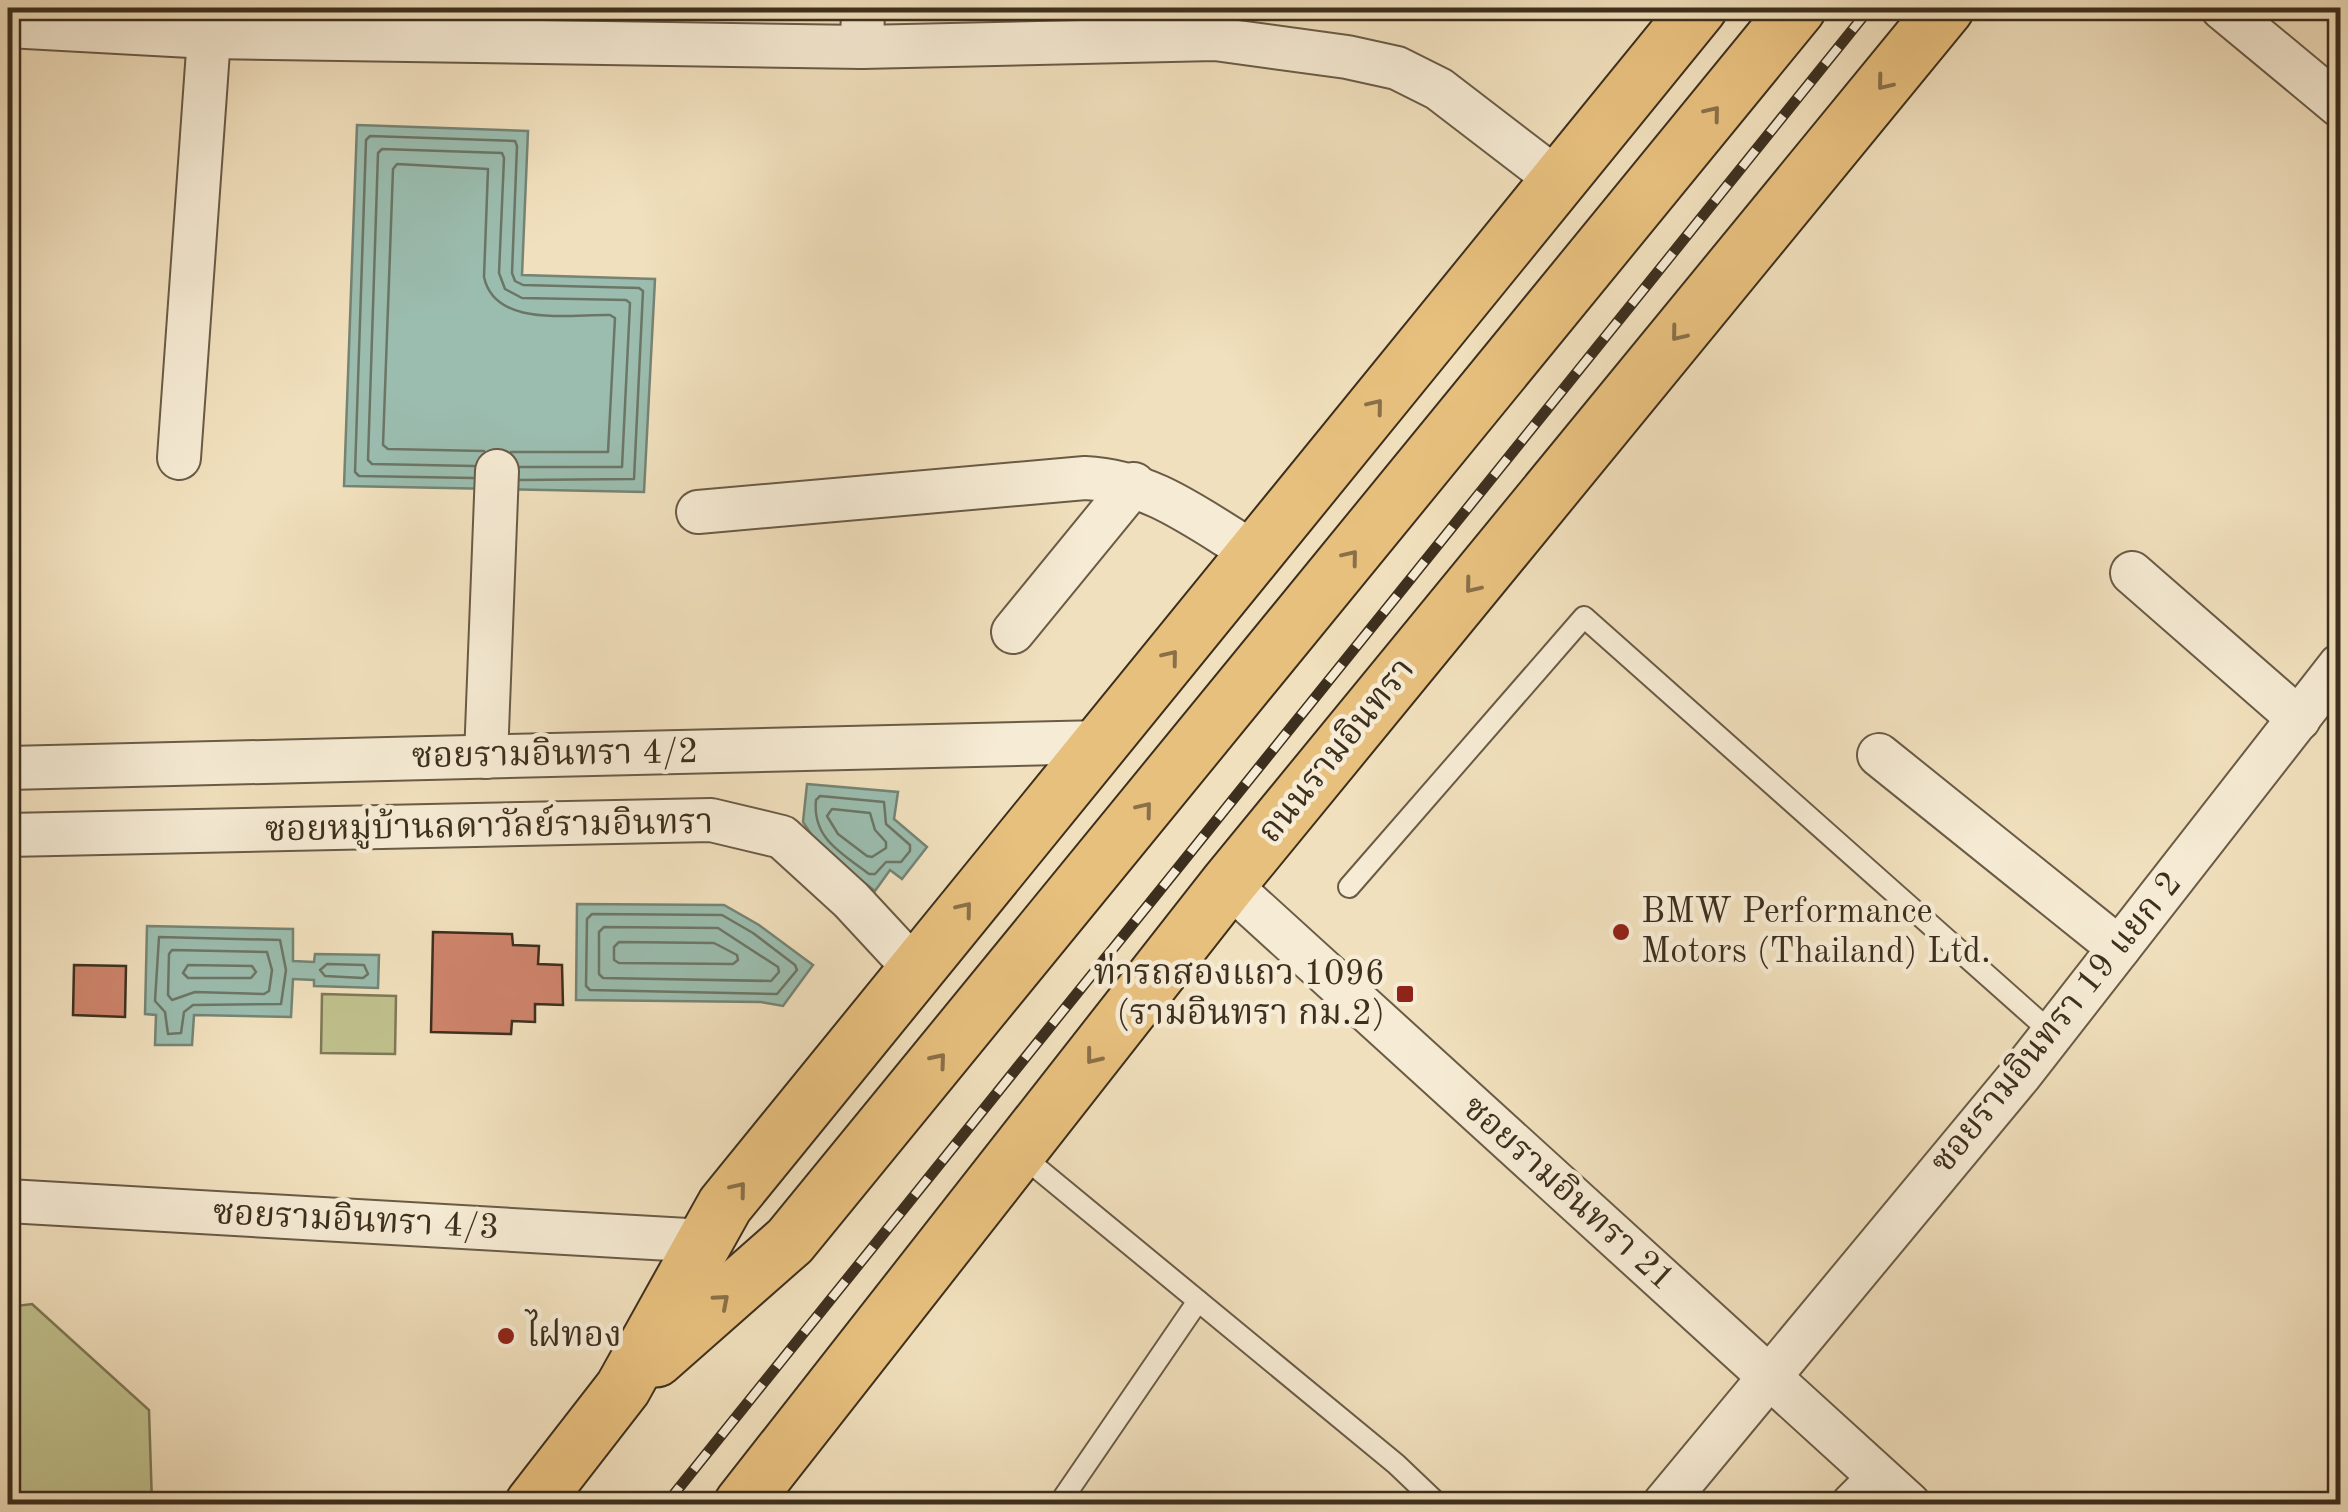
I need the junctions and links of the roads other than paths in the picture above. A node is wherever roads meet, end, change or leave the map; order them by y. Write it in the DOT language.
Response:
graph roads {
  1 [pos="1699,8"];
  2 [pos="1798,8"];
  3 [pos="1946,8"];
  4 [pos="2222,8"];
  5 [pos="1227,23"];
  6 [pos="8,26"];
  7 [pos="862,27"];
  8 [pos="209,37"];
  9 [pos="2340,106"];
  10 [pos="1559,180"];
  11 [pos="179,458"];
  12 [pos="498,470"];
  13 [pos="1134,484"];
  14 [pos="698,512"];
  15 [pos="1256,554"];
  16 [pos="2132,573"];
  17 [pos="1014,632"];
  18 [pos="2340,665"];
  19 [pos="2299,719"];
  20 [pos="1102,742"];
  21 [pos="1879,754"];
  22 [pos="486,757"];
  23 [pos="8,768"];
  24 [pos="8,835"];
  25 [pos="1228,884"];
  26 [pos="1349,887"];
  27 [pos="2119,948"];
  28 [pos="915,969"];
  29 [pos="2052,1034"];
  30 [pos="1018,1152"];
  31 [pos="8,1200"];
  32 [pos="705,1241"];
  33 [pos="1198,1301"];
  34 [pos="1768,1376"];
  35 [pos="622,1388"];
  36 [pos="1880,1496"];
  37 [pos="533,1504"];
  38 [pos="742,1504"];
  39 [pos="1058,1504"];
  40 [pos="1438,1504"];
  41 [pos="1664,1504"];
  1 -- 10 [label="main road"];
  35 -- 2 [label="main road, one-way"];
  3 -- 25 [label="main road, ถนนรามอินทรา, one-way"];
  4 -- 9 [label="street"];
  5 -- 7 [label="street"];
  5 -- 10 [label="street"];
  6 -- 8 [label="street"];
  7 -- 8 [label="street"];
  8 -- 11 [label="street"];
  15 -- 10 [label="main road, one-way"];
  12 -- 22 [label="street"];
  13 -- 14 [label="street"];
  13 -- 15 [label="street"];
  13 -- 17 [label="street"];
  20 -- 15 [label="main road, one-way"];
  16 -- 19 [label="street"];
  18 -- 19 [label="street, ซอยรามอินทรา 19 แยก 2"];
  19 -- 27 [label="street, ซอยรามอินทรา 19 แยก 2"];
  20 -- 22 [label="street, ซอยรามอินทรา 4/2"];
  28 -- 20 [label="main road, one-way"];
  21 -- 27 [label="street"];
  22 -- 23 [label="street, ซอยรามอินทรา 4/2"];
  24 -- 28 [label="street, ซอยหมู่บ้านลดาวัลย์รามอินทรา"];
  25 -- 30 [label="main road, ถนนรามอินทรา, one-way"];
  25 -- 34 [label="street, ซอยรามอินทรา 21"];
  26 -- 29 [label="lane"];
  27 -- 29 [label="street, ซอยรามอินทรา 19 แยก 2"];
  32 -- 28 [label="main road, one-way"];
  29 -- 34 [label="street, ซอยรามอินทรา 19 แยก 2"];
  30 -- 33 [label="lane"];
  30 -- 38 [label="main road, ถนนรามอินทรา"];
  31 -- 32 [label="street, ซอยรามอินทรา 4/3"];
  32 -- 35 [label="main road"];
  33 -- 39 [label="lane"];
  33 -- 40 [label="lane"];
  34 -- 36 [label="street, ซอยรามอินทรา 21"];
  34 -- 41 [label="street, ซอยรามอินทรา 19 แยก 2"];
  35 -- 37 [label="main road"];
}
